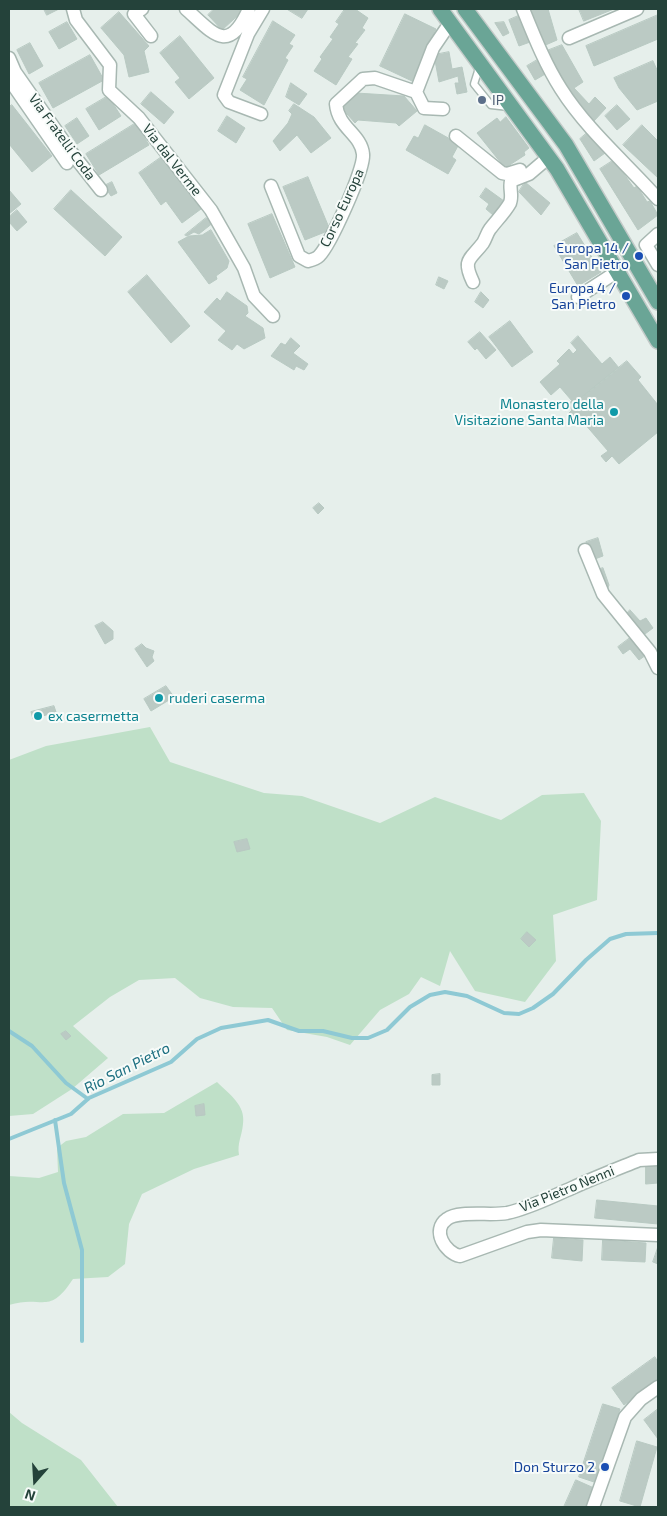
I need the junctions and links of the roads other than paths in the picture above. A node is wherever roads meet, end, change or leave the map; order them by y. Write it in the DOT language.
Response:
graph roads {
  1 [pos="73,9"];
  2 [pos="142,9"];
  3 [pos="186,9"];
  4 [pos="249,9"];
  5 [pos="263,9"];
  6 [pos="440,9"];
  7 [pos="465,9"];
  8 [pos="523,9"];
  9 [pos="637,9"];
  10 [pos="450,23"];
  11 [pos="151,36"];
  12 [pos="569,38"];
  13 [pos="9,58"];
  14 [pos="9,79"];
  15 [pos="416,92"];
  16 [pos="443,109"];
  17 [pos="261,114"];
  18 [pos="456,136"];
  19 [pos="545,160"];
  20 [pos="67,163"];
  21 [pos="272,186"];
  22 [pos="101,190"];
  23 [pos="658,199"];
  24 [pos="658,234"];
  25 [pos="658,265"];
  26 [pos="618,270"];
  27 [pos="473,282"];
  28 [pos="578,297"];
  29 [pos="658,302"];
  30 [pos="273,316"];
  31 [pos="658,341"];
  32 [pos="585,550"];
  33 [pos="658,668"];
  34 [pos="658,1159"];
  35 [pos="658,1235"];
  36 [pos="658,1387"];
  37 [pos="593,1507"];
  1 -- 30 [label="street, Via dal Verme"];
  2 -- 11 [label="street"];
  3 -- 4 [label="street"];
  5 -- 17 [label="street"];
  6 -- 10 [label="main road"];
  7 -- 29 [label="main road"];
  8 -- 23 [label="street"];
  9 -- 12 [label="street"];
  10 -- 15 [label="street"];
  10 -- 19 [label="main road"];
  13 -- 22 [label="street, Via Fratelli Coda"];
  14 -- 20 [label="street, Via Fratelli Coda"];
  15 -- 16 [label="street, Corso Europa"];
  15 -- 21 [label="street, Corso Europa"];
  18 -- 19 [label="street"];
  19 -- 26 [label="main road"];
  19 -- 27 [label="street"];
  24 -- 25 [label="street"];
  26 -- 28 [label="street"];
  26 -- 31 [label="main road"];
  32 -- 33 [label="street"];
  34 -- 35 [label="street, Via Pietro Nenni"];
  36 -- 37 [label="street"];
}
